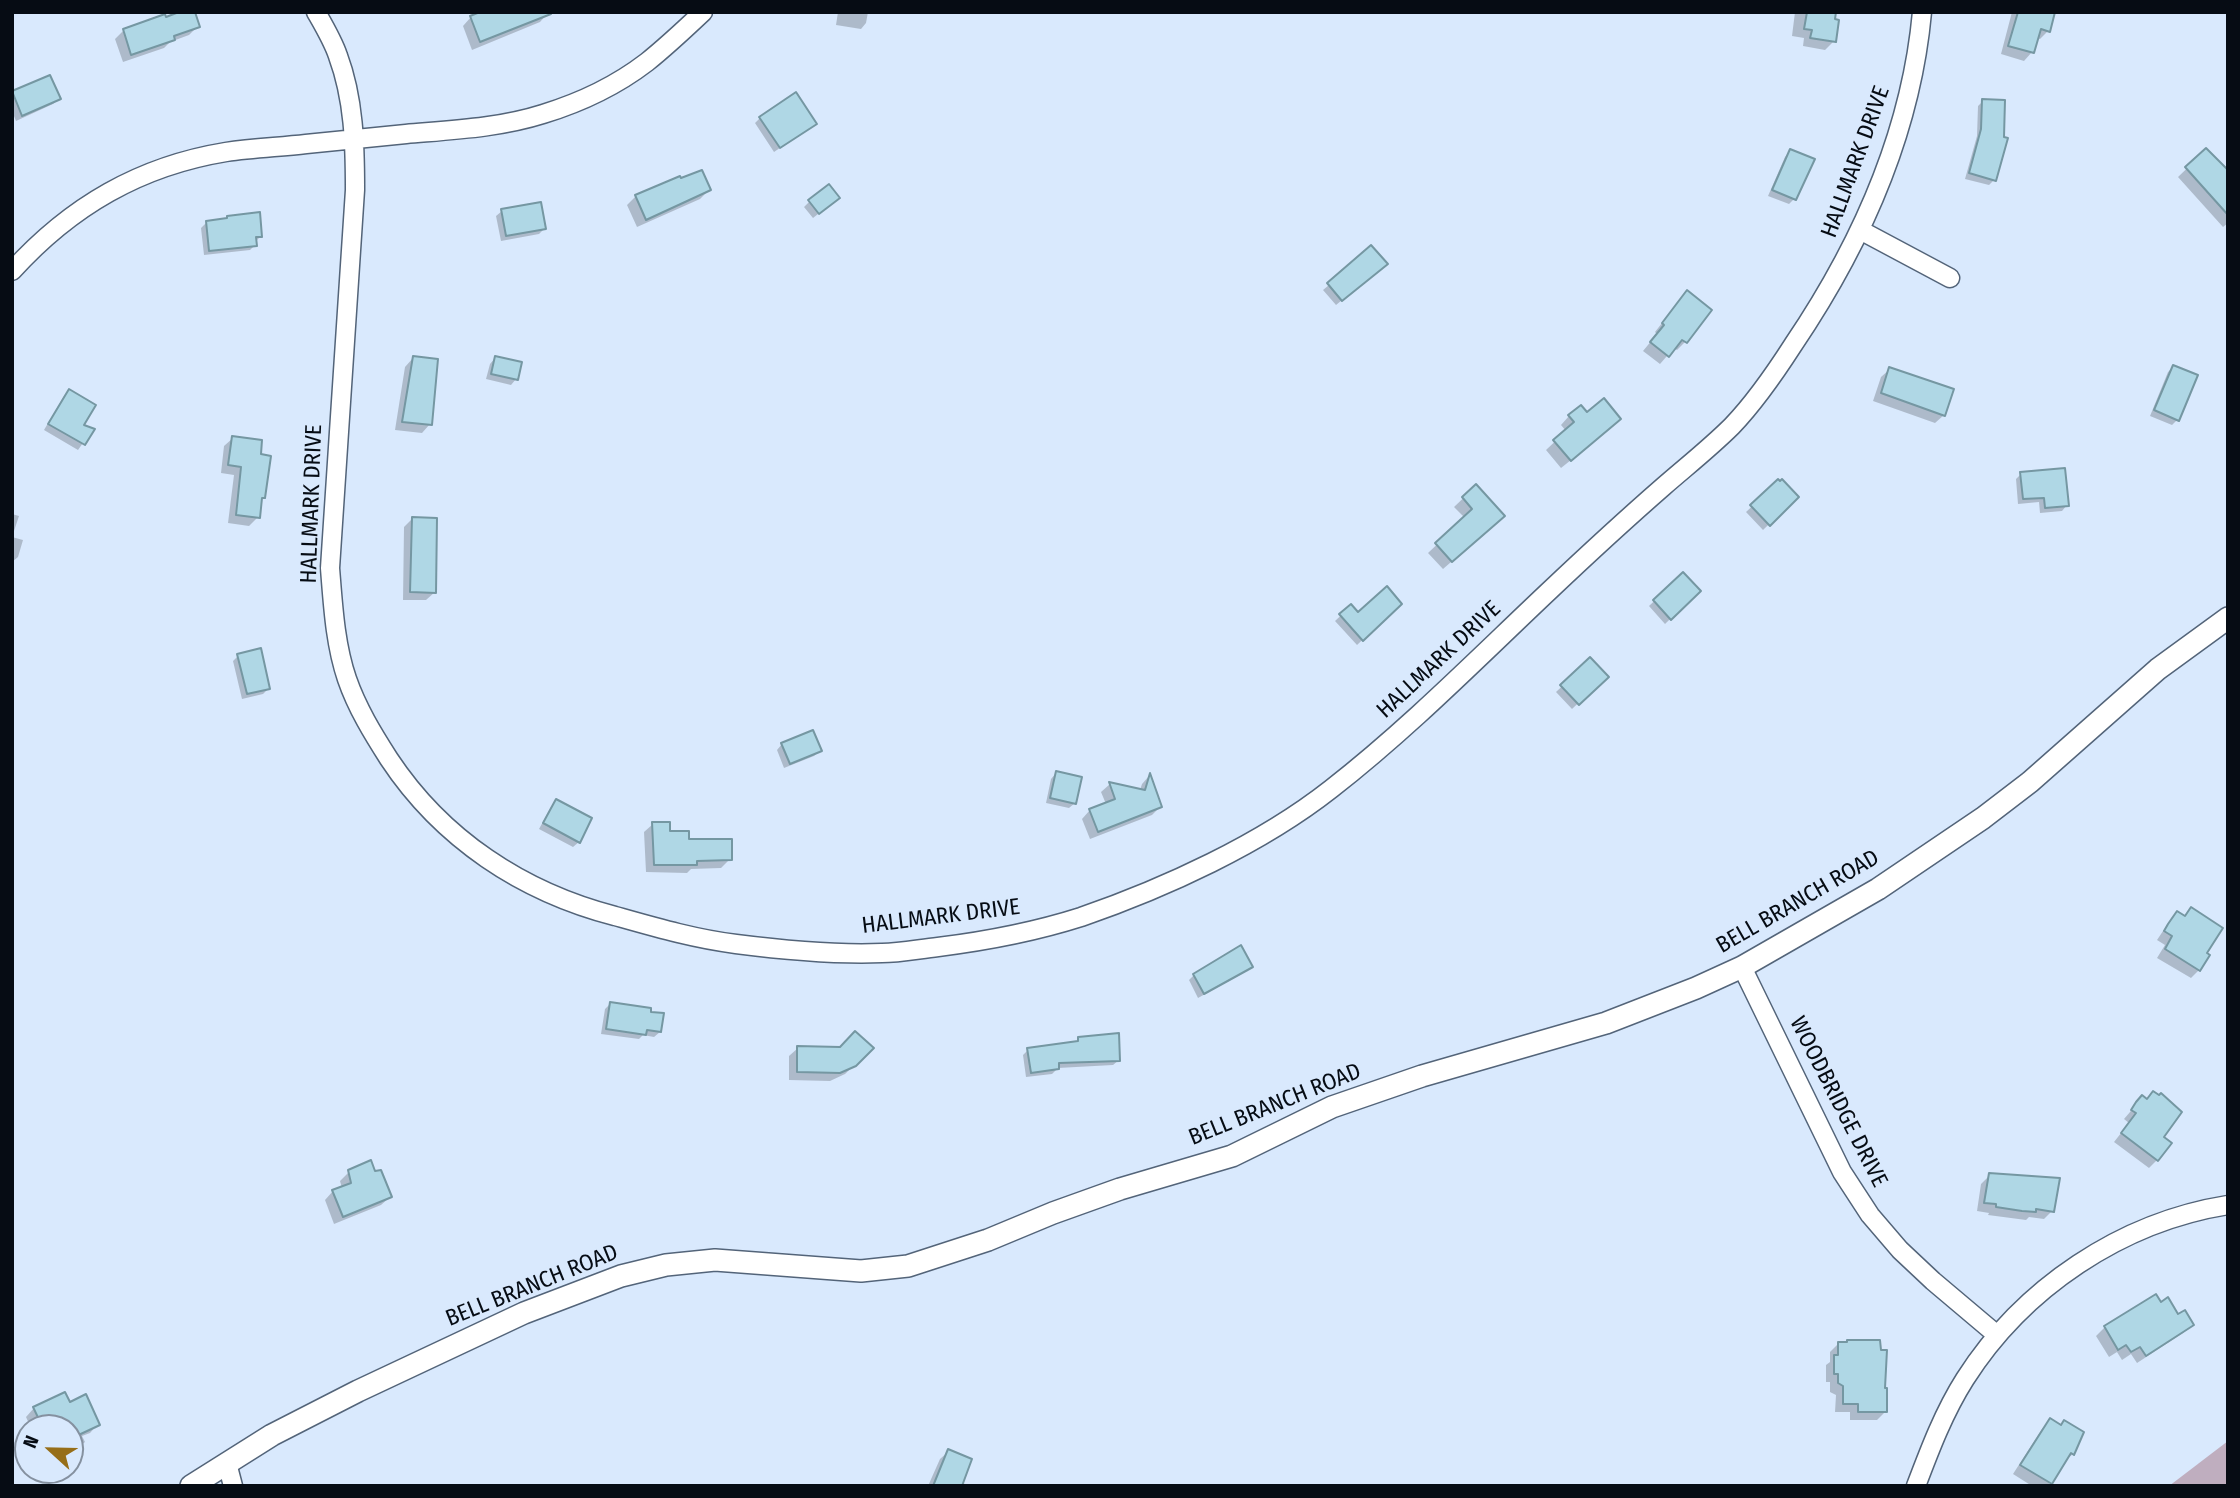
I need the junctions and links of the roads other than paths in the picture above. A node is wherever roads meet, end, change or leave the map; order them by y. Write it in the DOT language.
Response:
graph roads {
  1 [pos="316,12"];
  2 [pos="703,12"];
  3 [pos="1922,12"];
  4 [pos="355,139"];
  5 [pos="1860,230"];
  6 [pos="12,271"];
  7 [pos="1950,278"];
  8 [pos="2228,618"];
  9 [pos="1742,967"];
  10 [pos="2228,1205"];
  11 [pos="1997,1335"];
  12 [pos="227,1463"];
  13 [pos="191,1486"];
  14 [pos="233,1486"];
  15 [pos="1916,1486"];
  1 -- 4 [label="street, HALLMARK DRIVE"];
  2 -- 4 [label="street"];
  3 -- 5 [label="street, HALLMARK DRIVE"];
  4 -- 5 [label="street, HALLMARK DRIVE"];
  4 -- 6 [label="street"];
  5 -- 7 [label="street"];
  8 -- 9 [label="street, BELL BRANCH ROAD"];
  9 -- 11 [label="street, WOODBRIDGE DRIVE"];
  9 -- 12 [label="street, BELL BRANCH ROAD"];
  10 -- 11 [label="street"];
  11 -- 15 [label="street"];
  12 -- 13 [label="street, BELL BRANCH ROAD"];
  12 -- 14 [label="street"];
}
